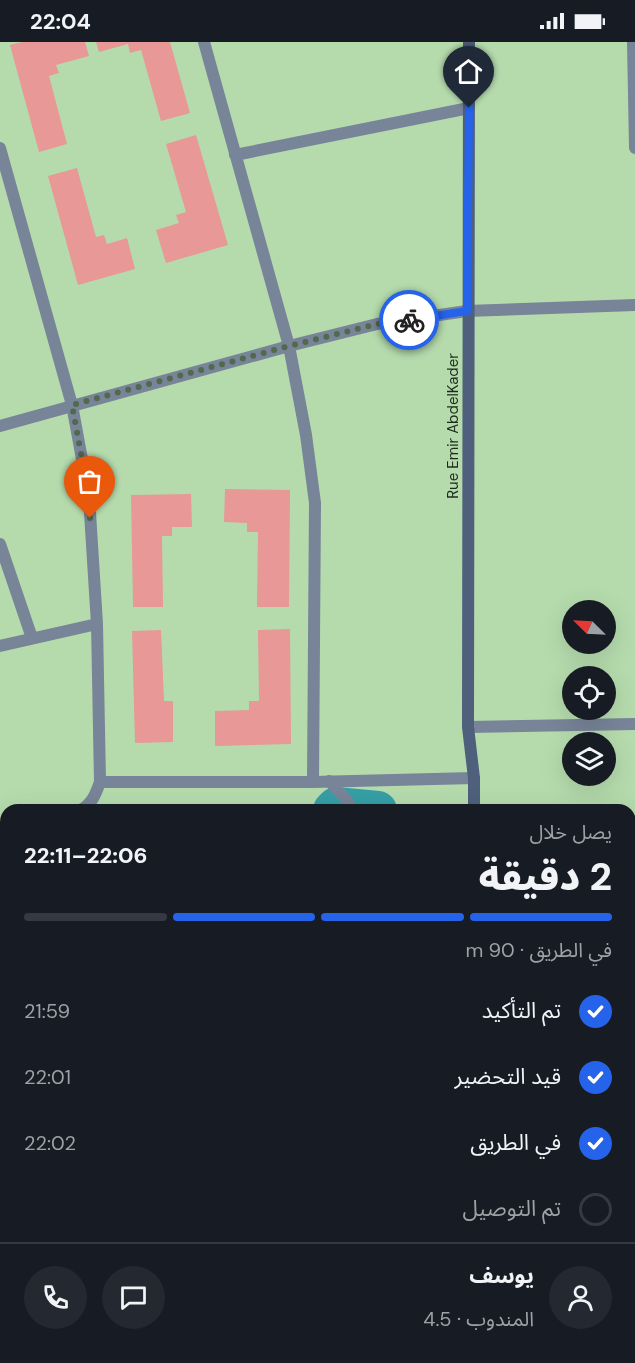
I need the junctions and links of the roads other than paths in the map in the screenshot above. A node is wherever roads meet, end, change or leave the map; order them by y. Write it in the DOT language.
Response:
graph roads {
  1 [pos="204,42"];
  2 [pos="469,42"];
  3 [pos="633,42"];
  4 [pos="469,108"];
  5 [pos="0,148"];
  6 [pos="635,148"];
  7 [pos="235,155"];
  8 [pos="635,305"];
  9 [pos="467,311"];
  10 [pos="289,346"];
  11 [pos="72,405"];
  12 [pos="0,426"];
  13 [pos="0,544"];
  14 [pos="97,624"];
  15 [pos="32,638"];
  16 [pos="0,646"];
  17 [pos="635,724"];
  18 [pos="468,727"];
  19 [pos="474,778"];
  20 [pos="100,782"];
  21 [pos="313,782"];
  22 [pos="334,786"];
  23 [pos="88,804"];
  24 [pos="348,804"];
  25 [pos="474,804"];
  1 -- 7 [label="street"];
  2 -- 4 [label="main road, Rue Emir AbdelKader"];
  3 -- 6 [label="street"];
  4 -- 7 [label="street"];
  4 -- 9 [label="main road, Rue Emir AbdelKader"];
  5 -- 11 [label="street"];
  7 -- 10 [label="street"];
  8 -- 9 [label="street"];
  9 -- 10 [label="street"];
  9 -- 18 [label="main road, Rue Emir AbdelKader"];
  10 -- 11 [label="street"];
  10 -- 21 [label="street"];
  11 -- 12 [label="street"];
  11 -- 14 [label="street"];
  13 -- 15 [label="street"];
  14 -- 15 [label="street"];
  14 -- 20 [label="street"];
  15 -- 16 [label="street"];
  17 -- 18 [label="street"];
  18 -- 19 [label="main road, Rue Emir AbdelKader"];
  19 -- 22 [label="street"];
  19 -- 25 [label="main road, Rue Emir AbdelKader"];
  20 -- 21 [label="street"];
  20 -- 23 [label="street"];
  21 -- 22 [label="street"];
  22 -- 24 [label="street"];
}
